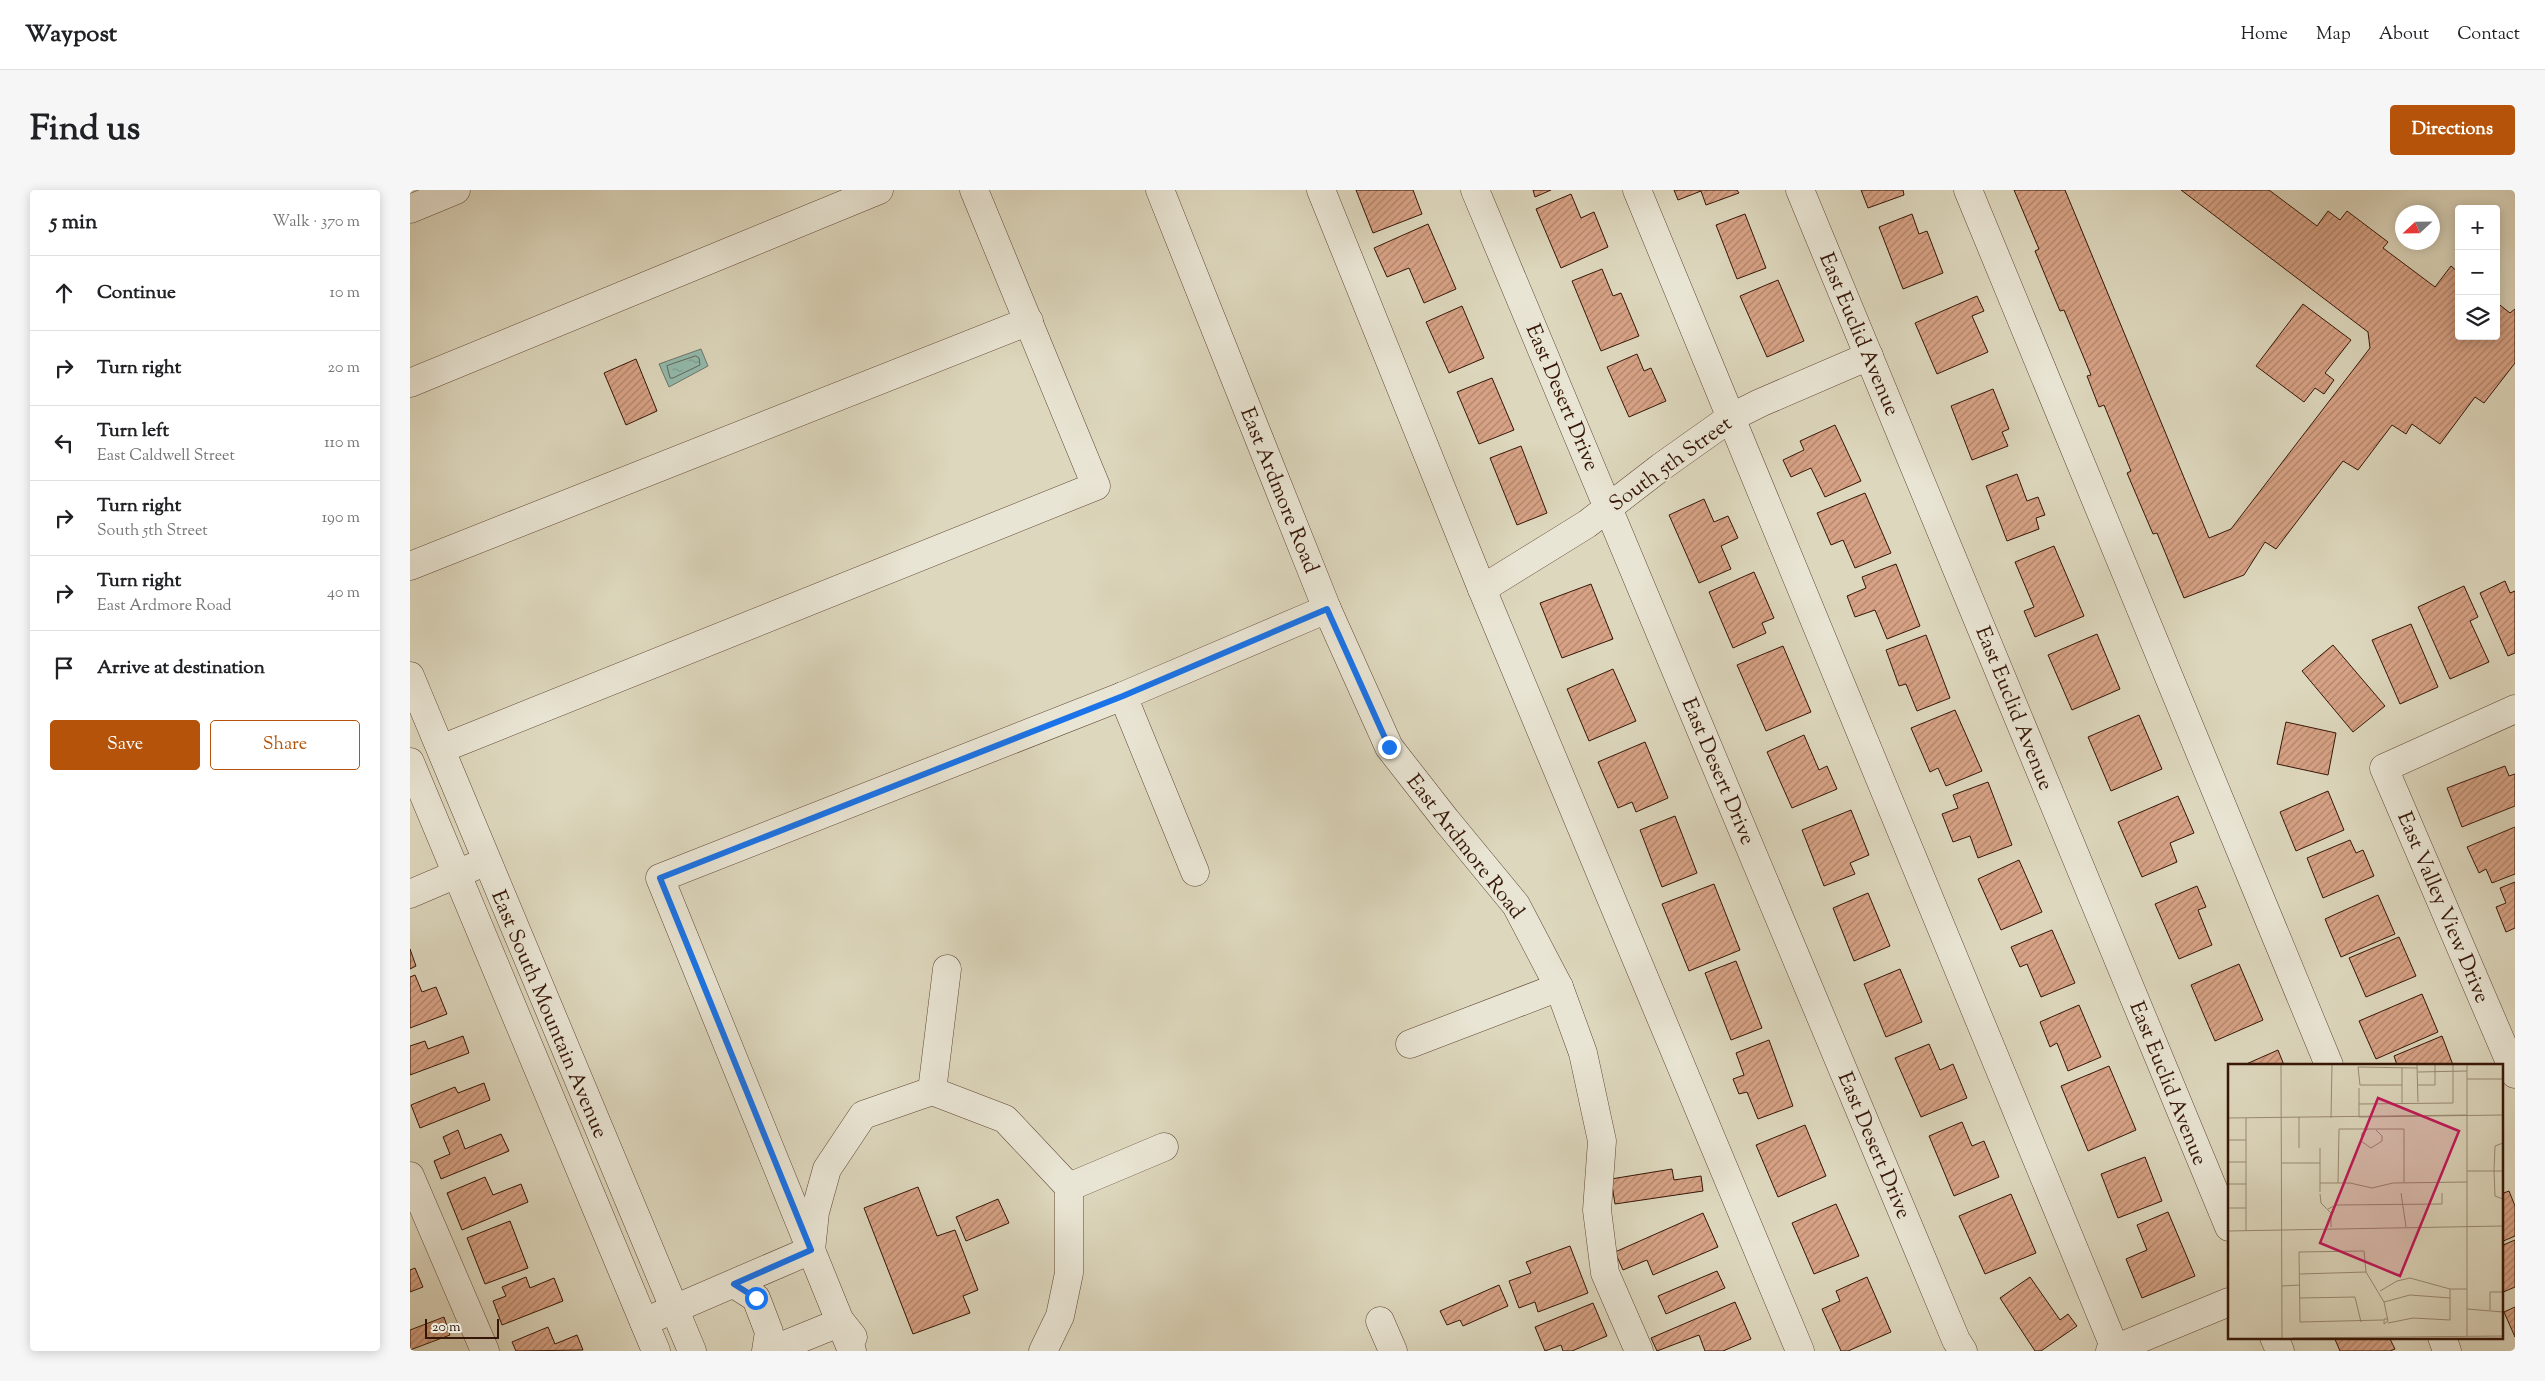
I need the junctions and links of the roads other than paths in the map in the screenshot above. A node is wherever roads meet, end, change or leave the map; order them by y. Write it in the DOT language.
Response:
graph roads {
  1 [pos="456,190"];
  2 [pos="879,190"];
  3 [pos="974,190"];
  4 [pos="1160,190"];
  5 [pos="1321,190"];
  6 [pos="1475,190"];
  7 [pos="1638,190"];
  8 [pos="1800,190"];
  9 [pos="1968,190"];
  10 [pos="410,209"];
  11 [pos="1029,321"];
  12 [pos="1869,356"];
  13 [pos="410,383"];
  14 [pos="1730,418"];
  15 [pos="1609,507"];
  16 [pos="410,566"];
  17 [pos="1482,589"];
  18 [pos="1327,609"];
  19 [pos="410,676"];
  20 [pos="1123,696"];
  21 [pos="2515,709"];
  22 [pos="441,749"];
  23 [pos="410,762"];
  24 [pos="487,862"];
  25 [pos="1195,872"];
  26 [pos="457,874"];
  27 [pos="410,894"];
  28 [pos="947,969"];
  29 [pos="1559,987"];
  30 [pos="1410,1044"];
  31 [pos="2329,1064"];
  32 [pos="2515,1074"];
  33 [pos="932,1091"];
  34 [pos="1164,1147"];
  35 [pos="410,1176"];
  36 [pos="1069,1187"];
  37 [pos="2228,1225"];
  38 [pos="811,1250"];
  39 [pos="734,1284"];
  40 [pos="2228,1302"];
  41 [pos="674,1310"];
  42 [pos="1380,1321"];
  43 [pos="644,1322"];
  44 [pos="841,1322"];
  45 [pos="2274,1338"];
  46 [pos="2442,1338"];
  47 [pos="2113,1350"];
  48 [pos="484,1351"];
  49 [pos="656,1351"];
  50 [pos="692,1351"];
  51 [pos="766,1351"];
  52 [pos="770,1351"];
  53 [pos="852,1351"];
  54 [pos="869,1351"];
  55 [pos="1043,1351"];
  56 [pos="1393,1351"];
  57 [pos="1639,1351"];
  58 [pos="1800,1351"];
  59 [pos="1963,1351"];
  60 [pos="2280,1351"];
  61 [pos="2448,1351"];
  1 -- 10 [label="street"];
  2 -- 13 [label="street"];
  3 -- 11 [label="street"];
  4 -- 18 [label="street, East Ardmore Road"];
  5 -- 17 [label="street"];
  6 -- 15 [label="street, East Desert Drive"];
  7 -- 14 [label="street"];
  8 -- 12 [label="street, East Euclid Avenue"];
  9 -- 31 [label="street"];
  11 -- 16 [label="street"];
  11 -- 22 [label="street"];
  12 -- 14 [label="street, South 5th Street"];
  12 -- 37 [label="street, East Euclid Avenue"];
  14 -- 15 [label="street, South 5th Street"];
  14 -- 47 [label="street"];
  15 -- 17 [label="street, South 5th Street"];
  15 -- 59 [label="street, East Desert Drive"];
  17 -- 58 [label="street"];
  18 -- 20 [label="street"];
  18 -- 29 [label="street, East Ardmore Road"];
  19 -- 22 [label="street, East South Mountain Avenue"];
  20 -- 25 [label="street"];
  20 -- 38 [label="street"];
  21 -- 32 [label="street, East Valley View Drive"];
  22 -- 24 [label="street, East South Mountain Avenue"];
  23 -- 26 [label="street, East South Mountain Avenue"];
  24 -- 26 [label="street"];
  24 -- 41 [label="street, East South Mountain Avenue"];
  26 -- 27 [label="street"];
  26 -- 43 [label="street, East South Mountain Avenue"];
  28 -- 33 [label="street"];
  29 -- 30 [label="street"];
  29 -- 57 [label="street, East Ardmore Road"];
  33 -- 36 [label="street"];
  33 -- 38 [label="street"];
  34 -- 36 [label="street"];
  35 -- 48 [label="street"];
  36 -- 55 [label="street"];
  38 -- 39 [label="street"];
  38 -- 44 [label="street"];
  39 -- 41 [label="street"];
  39 -- 51 [label="street"];
  40 -- 47 [label="street"];
  41 -- 43 [label="street"];
  41 -- 50 [label="street, East South Mountain Avenue"];
  42 -- 56 [label="street"];
  43 -- 49 [label="street, East South Mountain Avenue"];
  44 -- 52 [label="street"];
  44 -- 53 [label="street"];
  44 -- 54 [label="street"];
  45 -- 60 [label="street"];
  46 -- 61 [label="street"];
}
